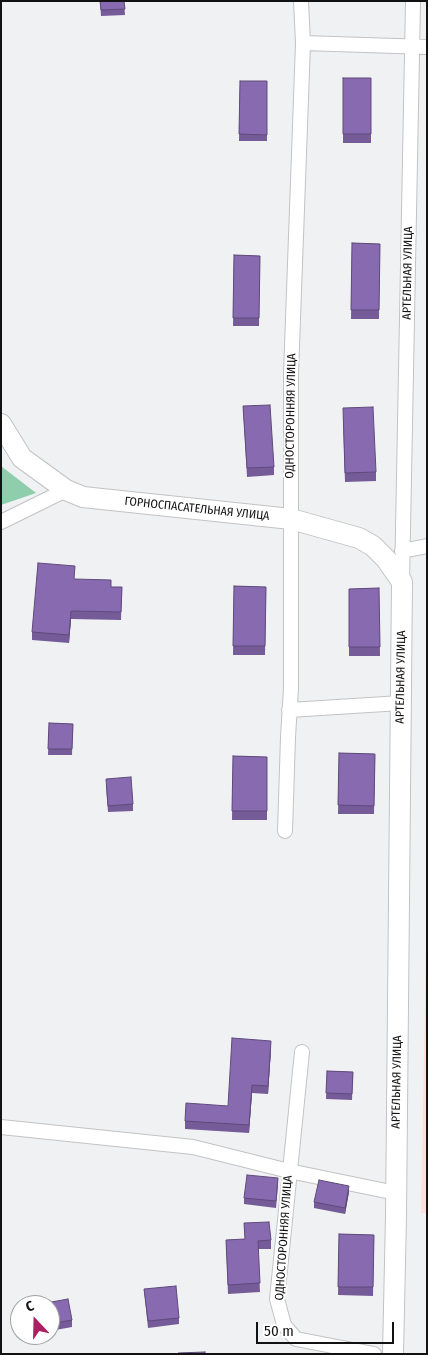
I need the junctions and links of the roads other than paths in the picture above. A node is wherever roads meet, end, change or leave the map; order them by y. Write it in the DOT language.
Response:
graph roads {
  1 [pos="301,1"];
  2 [pos="413,1"];
  3 [pos="303,43"];
  4 [pos="412,46"];
  5 [pos="427,47"];
  6 [pos="1,424"];
  7 [pos="66,490"];
  8 [pos="290,519"];
  9 [pos="1,522"];
  10 [pos="427,546"];
  11 [pos="402,551"];
  12 [pos="402,582"];
  13 [pos="400,702"];
  14 [pos="289,710"];
  15 [pos="285,831"];
  16 [pos="302,1052"];
  17 [pos="1,1127"];
  18 [pos="289,1171"];
  19 [pos="396,1193"];
  20 [pos="374,1354"];
  21 [pos="393,1354"];
  1 -- 3 [label="street, ОДНОСТОРОННЯЯ УЛИЦА"];
  2 -- 4 [label="street, АРТЕЛЬНАЯ УЛИЦА"];
  3 -- 4 [label="street"];
  3 -- 8 [label="street, ОДНОСТОРОННЯЯ УЛИЦА"];
  4 -- 5 [label="street"];
  4 -- 11 [label="street, АРТЕЛЬНАЯ УЛИЦА"];
  6 -- 7 [label="main road, ГОРНОСПАСАТЕЛЬНАЯ УЛИЦА"];
  7 -- 8 [label="main road, ГОРНОСПАСАТЕЛЬНАЯ УЛИЦА"];
  7 -- 9 [label="street"];
  8 -- 12 [label="main road, ГОРНОСПАСАТЕЛЬНАЯ УЛИЦА"];
  8 -- 14 [label="street, ОДНОСТОРОННЯЯ УЛИЦА"];
  10 -- 11 [label="street"];
  11 -- 12 [label="street, АРТЕЛЬНАЯ УЛИЦА"];
  12 -- 13 [label="main road, АРТЕЛЬНАЯ УЛИЦА"];
  13 -- 14 [label="street"];
  13 -- 19 [label="main road, АРТЕЛЬНАЯ УЛИЦА"];
  14 -- 15 [label="street, ОДНОСТОРОННЯЯ УЛИЦА"];
  16 -- 18 [label="street, ОДНОСТОРОННЯЯ УЛИЦА"];
  17 -- 18 [label="street"];
  18 -- 19 [label="street"];
  18 -- 20 [label="street, ОДНОСТОРОННЯЯ УЛИЦА"];
  19 -- 21 [label="main road, АРТЕЛЬНАЯ УЛИЦА"];
}
